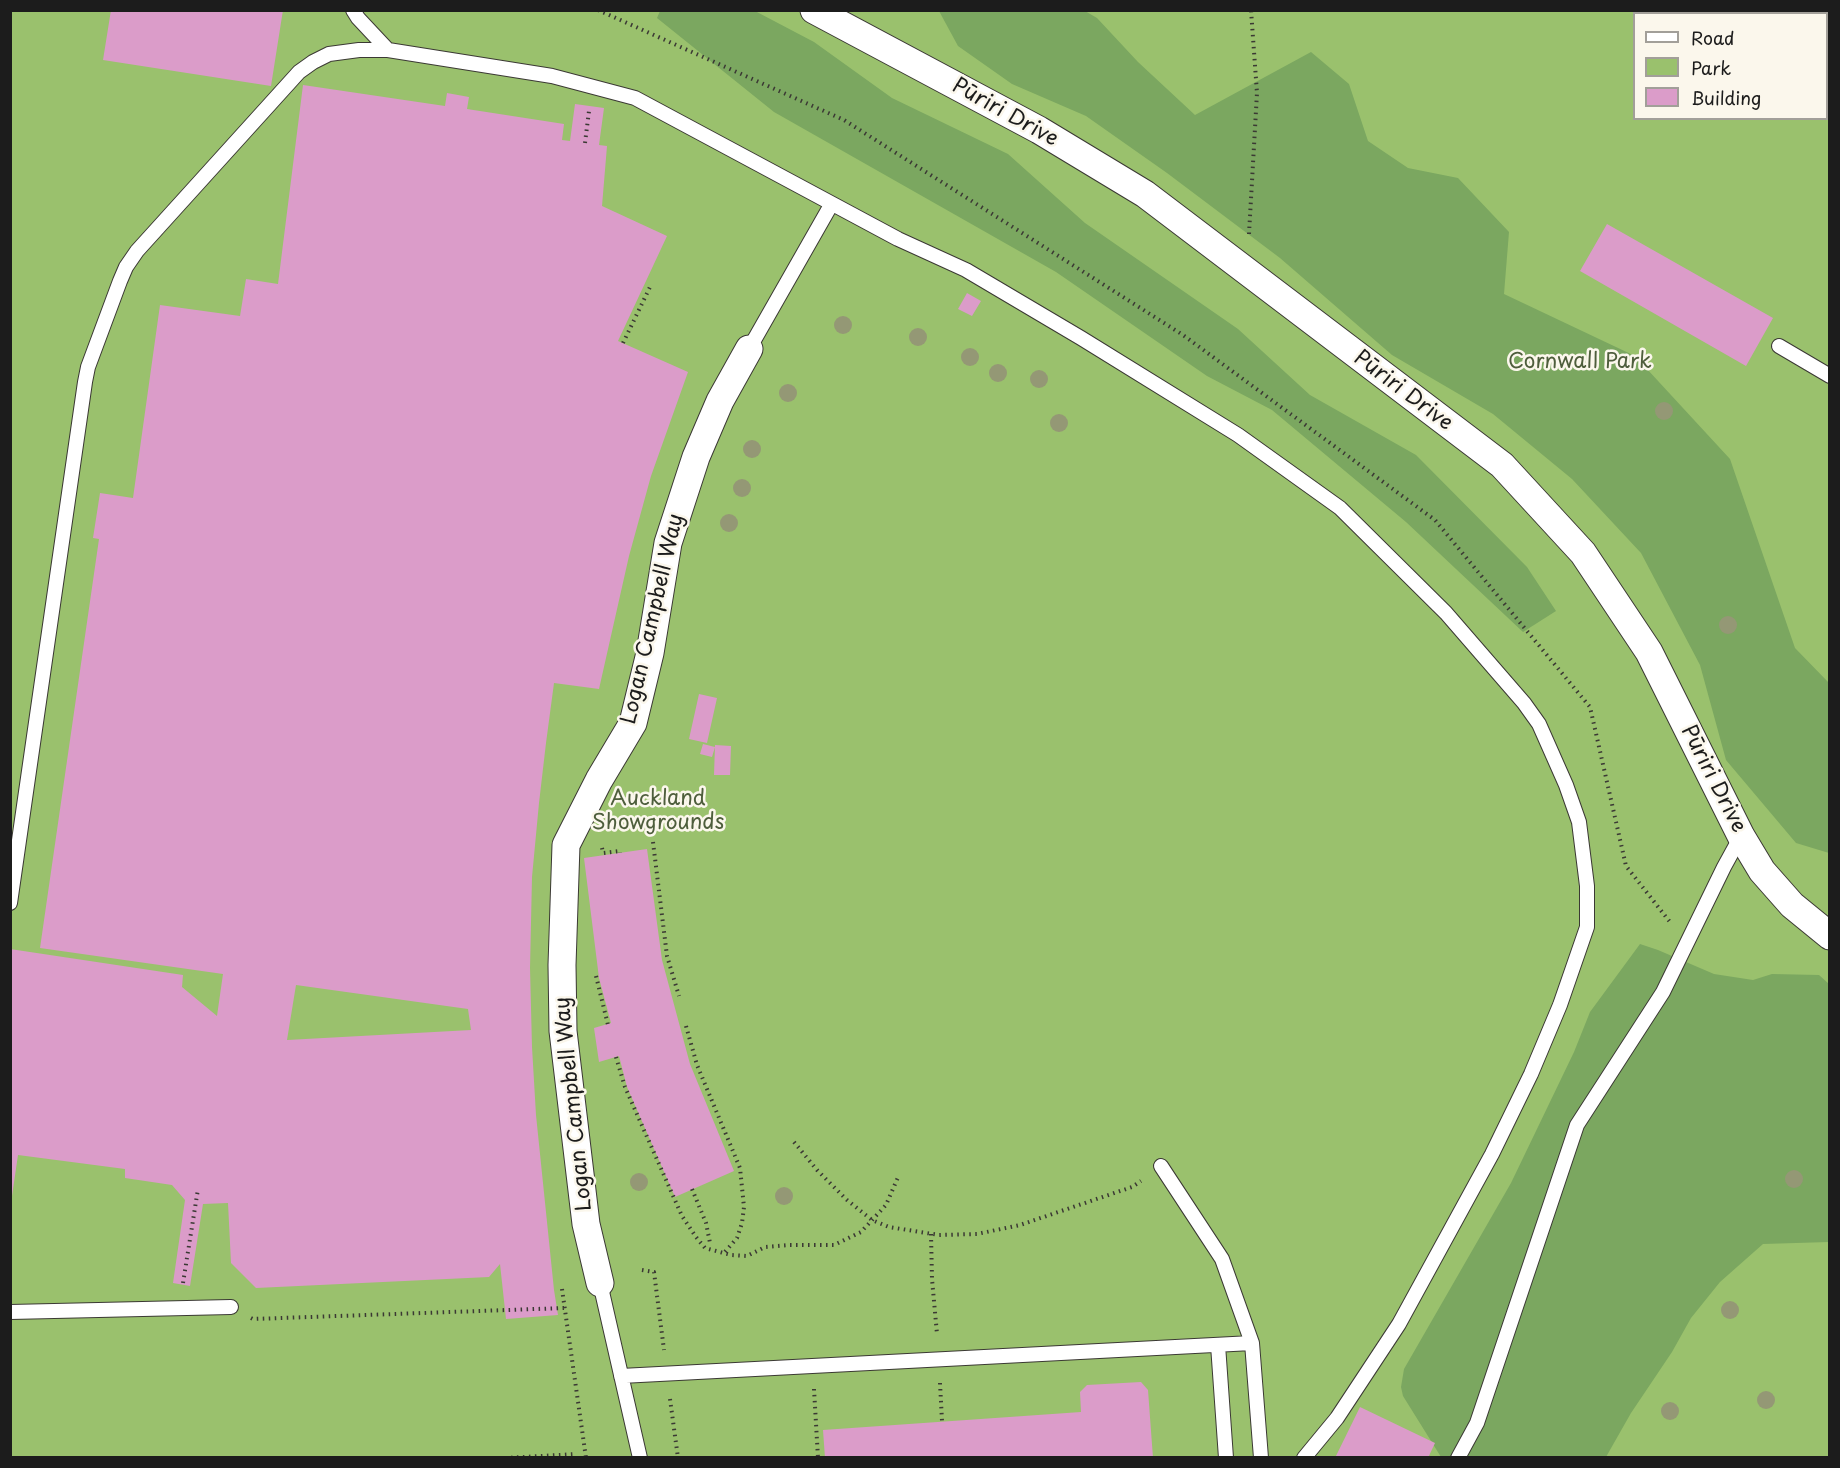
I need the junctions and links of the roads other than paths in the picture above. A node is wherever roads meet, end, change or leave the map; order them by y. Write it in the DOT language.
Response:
graph roads {
  1 [pos="353,10"];
  2 [pos="814,10"];
  3 [pos="388,50"];
  4 [pos="831,205"];
  5 [pos="1779,346"];
  6 [pos="749,349"];
  7 [pos="1830,376"];
  8 [pos="1742,836"];
  9 [pos="10,903"];
  10 [pos="1830,936"];
  11 [pos="1161,1166"];
  12 [pos="600,1283"];
  13 [pos="231,1307"];
  14 [pos="10,1312"];
  15 [pos="1252,1343"];
  16 [pos="1218,1345"];
  17 [pos="621,1376"];
  18 [pos="640,1458"];
  19 [pos="1226,1458"];
  20 [pos="1261,1458"];
  21 [pos="1304,1458"];
  22 [pos="1458,1458"];
  1 -- 3 [label="lane"];
  2 -- 8 [label="street, Pūriri Drive"];
  3 -- 4 [label="lane"];
  3 -- 9 [label="lane"];
  4 -- 6 [label="lane"];
  4 -- 21 [label="lane"];
  5 -- 7 [label="lane"];
  6 -- 12 [label="street, Logan Campbell Way"];
  8 -- 10 [label="street, Pūriri Drive"];
  8 -- 22 [label="lane"];
  11 -- 15 [label="lane"];
  12 -- 17 [label="lane, Logan Campbell Way"];
  13 -- 14 [label="lane"];
  15 -- 16 [label="lane"];
  15 -- 20 [label="lane"];
  16 -- 17 [label="lane"];
  16 -- 19 [label="lane"];
  17 -- 18 [label="lane, Logan Campbell Way"];
}
